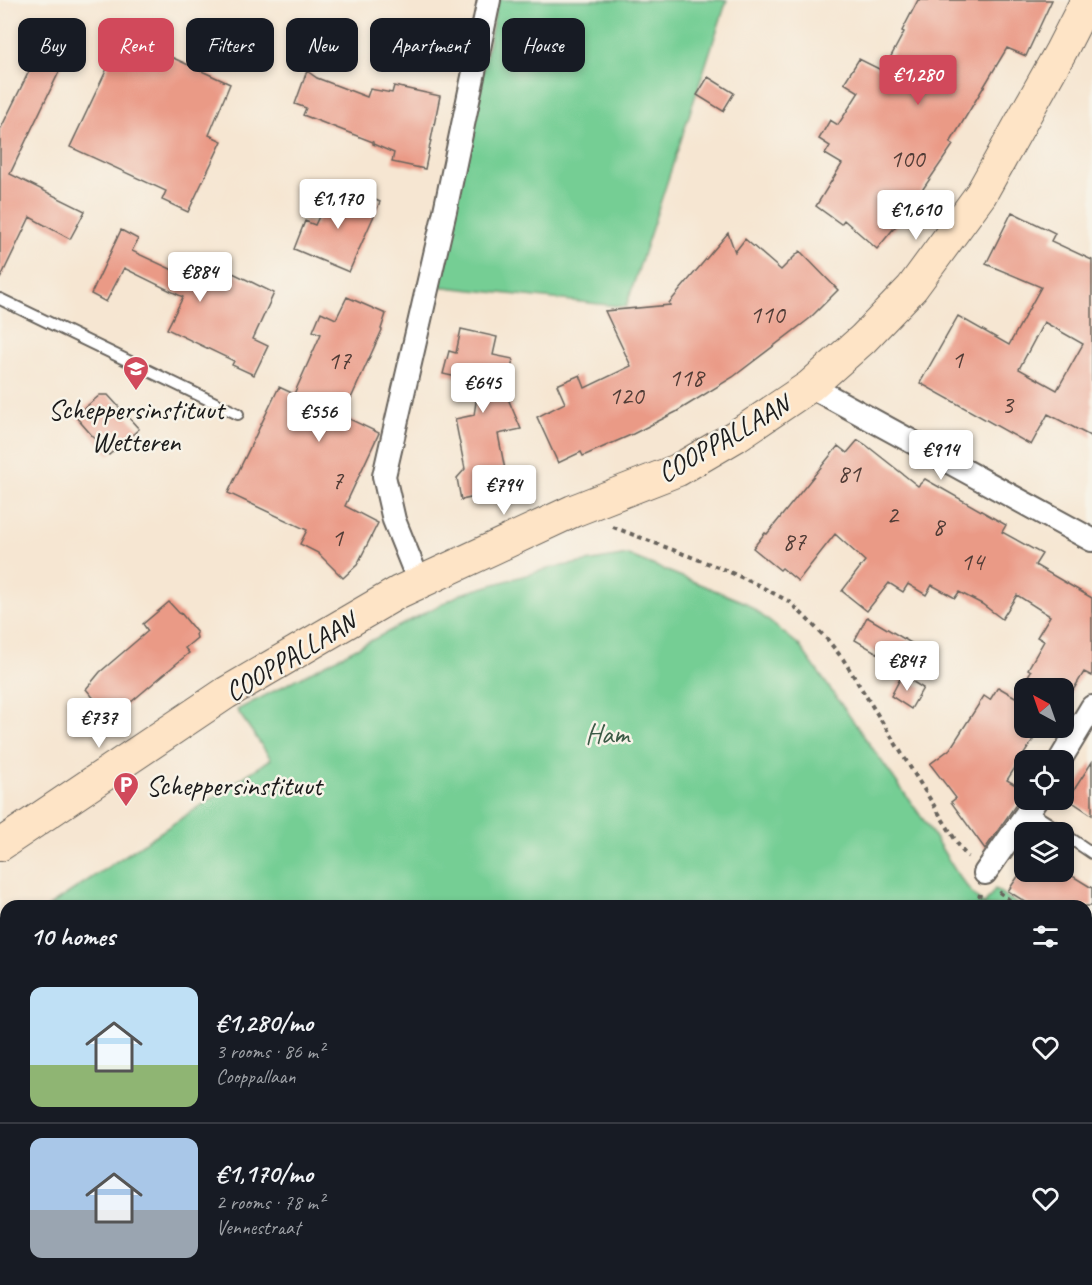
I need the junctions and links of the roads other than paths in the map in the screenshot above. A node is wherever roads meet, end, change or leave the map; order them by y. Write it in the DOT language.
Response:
graph roads {
  1 [pos="489,0"];
  2 [pos="1087,0"];
  3 [pos="0,299"];
  4 [pos="810,386"];
  5 [pos="238,414"];
  6 [pos="1092,540"];
  7 [pos="419,582"];
  8 [pos="1092,707"];
  9 [pos="1066,750"];
  10 [pos="1029,810"];
  11 [pos="1038,810"];
  12 [pos="1051,822"];
  13 [pos="1074,841"];
  14 [pos="0,845"];
  15 [pos="1092,853"];
  16 [pos="985,873"];
  1 -- 7 [label="street"];
  2 -- 4 [label="street, COOPPALLAAN"];
  3 -- 5 [label="lane"];
  4 -- 6 [label="street"];
  4 -- 7 [label="street, COOPPALLAAN"];
  7 -- 14 [label="street, COOPPALLAAN"];
  8 -- 9 [label="street"];
  10 -- 16 [label="street"];
  11 -- 12 [label="lane"];
  13 -- 15 [label="lane"];
}
